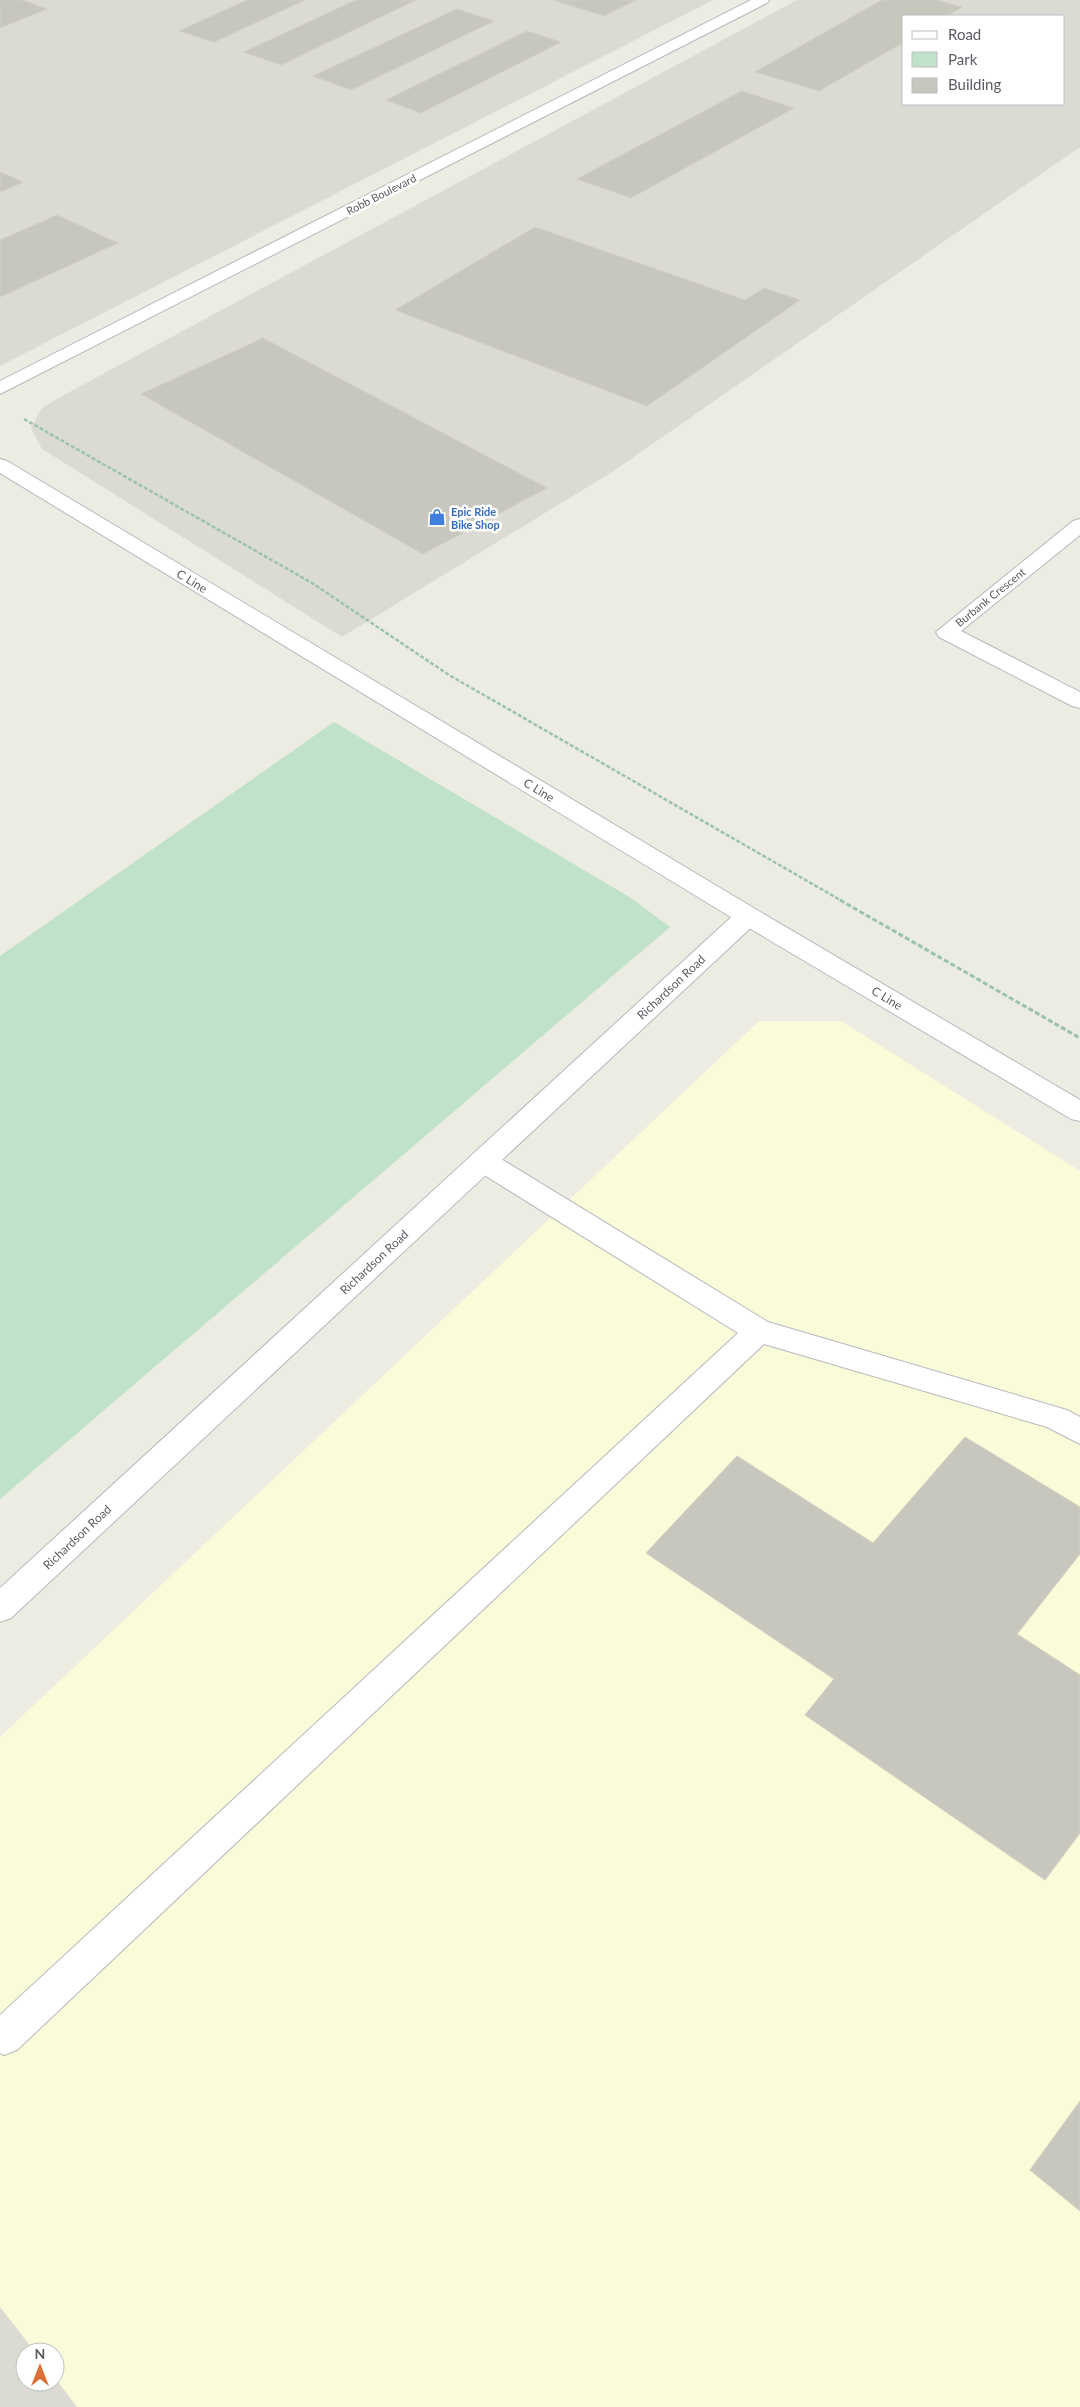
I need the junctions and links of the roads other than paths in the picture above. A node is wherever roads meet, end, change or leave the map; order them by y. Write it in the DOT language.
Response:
graph roads {
  1 [pos="762,0"];
  2 [pos="0,388"];
  3 [pos="0,465"];
  4 [pos="1080,525"];
  5 [pos="1080,701"];
  6 [pos="748,916"];
  7 [pos="1080,1112"];
  8 [pos="483,1161"];
  9 [pos="759,1331"];
  10 [pos="1080,1432"];
  11 [pos="0,1608"];
  12 [pos="0,2033"];
  1 -- 2 [label="street, Robb Boulevard"];
  3 -- 6 [label="street, C Line"];
  4 -- 5 [label="street, Burbank Crescent"];
  6 -- 7 [label="street, C Line"];
  6 -- 8 [label="street, Richardson Road"];
  8 -- 9 [label="street"];
  8 -- 11 [label="street, Richardson Road"];
  9 -- 10 [label="street"];
  9 -- 12 [label="street"];
}
